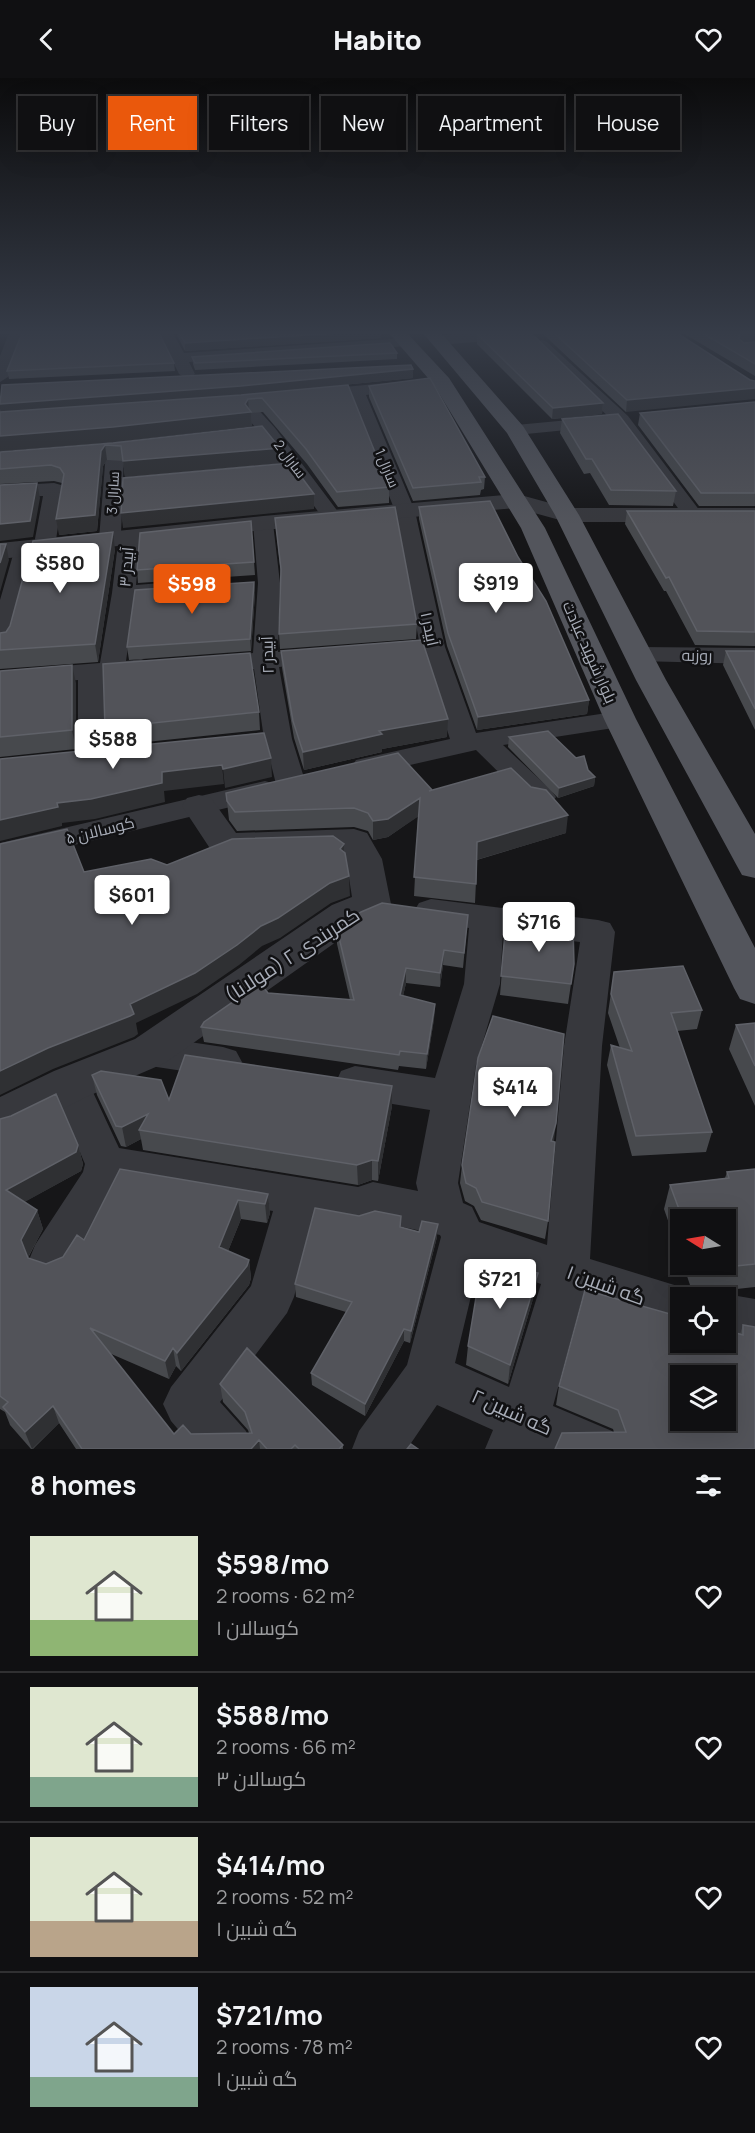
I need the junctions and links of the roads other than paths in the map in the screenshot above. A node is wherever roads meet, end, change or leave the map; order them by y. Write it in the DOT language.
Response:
graph roads {
  1 [pos="118,397"];
  2 [pos="243,397"];
  3 [pos="358,397"];
  4 [pos="450,397"];
  5 [pos="476,397"];
  6 [pos="597,397"];
  7 [pos="251,401"];
  8 [pos="219,403"];
  9 [pos="644,418"];
  10 [pos="622,420"];
  11 [pos="516,430"];
  12 [pos="269,432"];
  13 [pos="245,434"];
  14 [pos="139,447"];
  15 [pos="115,450"];
  16 [pos="92,452"];
  17 [pos="298,469"];
  18 [pos="274,471"];
  19 [pos="182,479"];
  20 [pos="113,486"];
  21 [pos="0,492"];
  22 [pos="517,501"];
  23 [pos="405,511"];
  24 [pos="567,515"];
  25 [pos="693,515"];
  26 [pos="755,515"];
  27 [pos="332,517"];
  28 [pos="262,524"];
  29 [pos="119,538"];
  30 [pos="35,547"];
  31 [pos="0,551"];
  32 [pos="191,588"];
  33 [pos="124,593"];
  34 [pos="0,643"];
  35 [pos="433,647"];
  36 [pos="638,654"];
  37 [pos="755,656"];
  38 [pos="265,661"];
  39 [pos="194,665"];
  40 [pos="159,666"];
  41 [pos="101,670"];
  42 [pos="0,679"];
  43 [pos="620,719"];
  44 [pos="278,739"];
  45 [pos="474,742"];
  46 [pos="197,747"];
  47 [pos="92,758"];
  48 [pos="315,778"];
  49 [pos="542,797"];
  50 [pos="199,806"];
  51 [pos="0,853"];
  52 [pos="755,866"];
  53 [pos="372,904"];
  54 [pos="488,919"];
  55 [pos="755,988"];
  56 [pos="150,1051"];
  57 [pos="254,1067"];
  58 [pos="324,1078"];
  59 [pos="70,1084"];
  60 [pos="451,1097"];
  61 [pos="0,1119"];
  62 [pos="106,1164"];
  63 [pos="298,1196"];
  64 [pos="454,1227"];
  65 [pos="51,1260"];
  66 [pos="567,1271"];
  67 [pos="670,1306"];
  68 [pos="736,1319"];
  69 [pos="755,1322"];
  70 [pos="428,1376"];
  71 [pos="518,1433"];
  72 [pos="228,1449"];
  73 [pos="377,1449"];
  74 [pos="594,1449"];
  1 -- 15 [label="street, سارال 3"];
  2 -- 7 [label="street, سارال 2"];
  3 -- 23 [label="street, سارال 1"];
  4 -- 22 [label="main road, بلوار شهید عبادت"];
  5 -- 11 [label="main road"];
  6 -- 10 [label="street"];
  7 -- 8 [label="street"];
  7 -- 12 [label="street, سارال 2"];
  9 -- 10 [label="street"];
  10 -- 11 [label="street"];
  10 -- 25 [label="street"];
  11 -- 24 [label="main road"];
  12 -- 13 [label="street"];
  12 -- 17 [label="street, سارال 2"];
  14 -- 15 [label="street"];
  15 -- 16 [label="street"];
  15 -- 20 [label="street, سارال 3"];
  17 -- 18 [label="street"];
  17 -- 27 [label="street, سارال 2"];
  19 -- 20 [label="street"];
  20 -- 29 [label="street, سارال 3"];
  21 -- 30 [label="street"];
  22 -- 23 [label="street"];
  22 -- 24 [label="street"];
  22 -- 43 [label="main road, بلوار شهید عبادت"];
  23 -- 27 [label="street"];
  23 -- 35 [label="street, آبیدر ۱"];
  24 -- 25 [label="street"];
  24 -- 36 [label="main road"];
  25 -- 26 [label="street"];
  27 -- 28 [label="street"];
  28 -- 29 [label="street"];
  28 -- 38 [label="street, آبیدر ۲"];
  29 -- 30 [label="street"];
  29 -- 33 [label="street, آبیدر ۳"];
  30 -- 31 [label="street"];
  30 -- 34 [label="street"];
  32 -- 33 [label="street"];
  33 -- 41 [label="street, آبیدر ۳"];
  35 -- 38 [label="street"];
  35 -- 45 [label="street, آبیدر ۱"];
  36 -- 37 [label="street, روزبه"];
  36 -- 52 [label="main road"];
  38 -- 39 [label="street"];
  38 -- 44 [label="street, آبیدر ۲"];
  40 -- 41 [label="street"];
  41 -- 42 [label="street"];
  41 -- 47 [label="street, آبیدر ۳"];
  43 -- 45 [label="street, کوسالان ۵"];
  43 -- 55 [label="main road, بلوار شهید عبادت"];
  44 -- 46 [label="street"];
  44 -- 48 [label="street, آبیدر ۲"];
  45 -- 48 [label="street, کوسالان ۵"];
  45 -- 49 [label="street"];
  48 -- 50 [label="street, کوسالان ۵"];
  50 -- 51 [label="street, کوسالان ۵"];
  50 -- 53 [label="street, کمربندی ۲ (مولانا)"];
  53 -- 54 [label="street"];
  53 -- 56 [label="street, کمربندی ۲ (مولانا)"];
  54 -- 60 [label="street"];
  54 -- 66 [label="street"];
  56 -- 57 [label="street"];
  56 -- 59 [label="street, کمربندی ۲ (مولانا)"];
  58 -- 60 [label="street"];
  59 -- 61 [label="street, کمربندی ۲ (مولانا)"];
  59 -- 62 [label="street"];
  60 -- 64 [label="street"];
  62 -- 63 [label="street, گه شبین ۱"];
  62 -- 65 [label="street"];
  63 -- 64 [label="street, گه شبین ۱"];
  63 -- 72 [label="street"];
  64 -- 66 [label="street, گه شبین ۱"];
  64 -- 70 [label="street"];
  66 -- 67 [label="street, گه شبین ۱"];
  66 -- 71 [label="street"];
  68 -- 69 [label="street"];
  70 -- 71 [label="street, گه شبین ۲"];
  70 -- 73 [label="street"];
  71 -- 74 [label="street, گه شبین ۲"];
}
